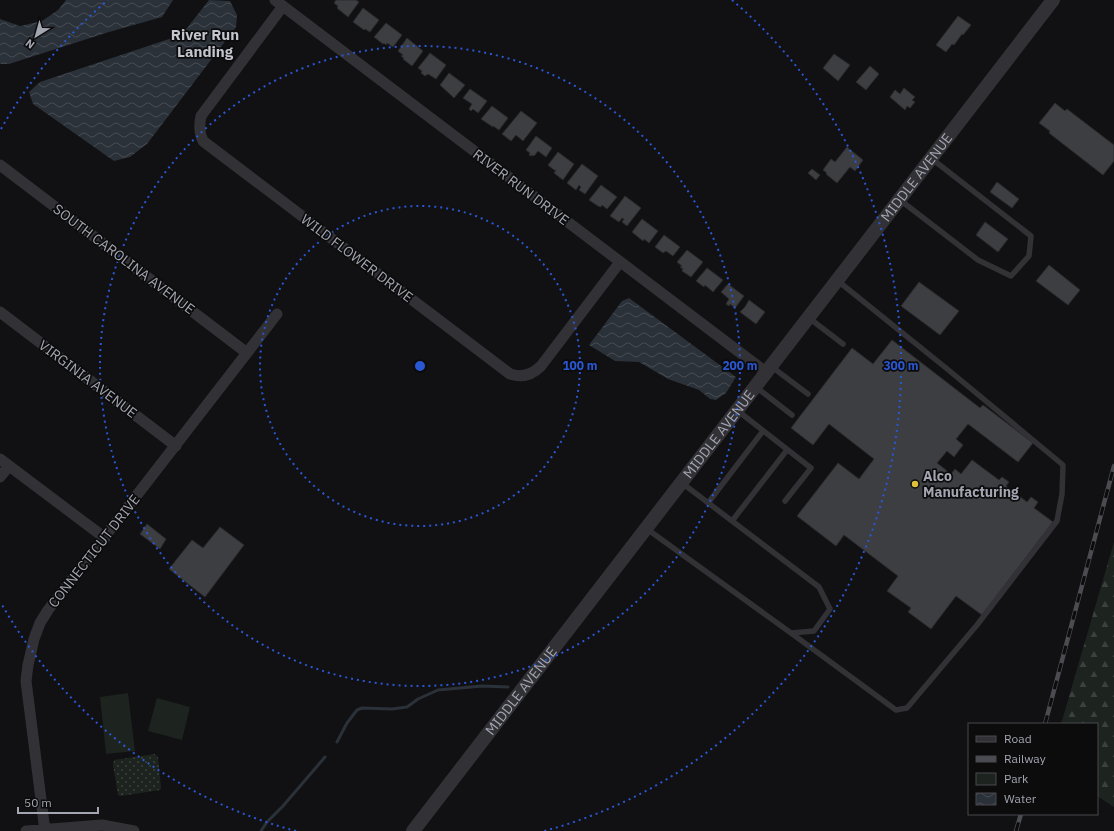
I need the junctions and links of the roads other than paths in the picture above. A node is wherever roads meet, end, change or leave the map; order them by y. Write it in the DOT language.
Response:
graph roads {
  1 [pos="1053,0"];
  2 [pos="279,3"];
  3 [pos="931,159"];
  4 [pos="0,164"];
  5 [pos="900,200"];
  6 [pos="620,262"];
  7 [pos="838,281"];
  8 [pos="0,312"];
  9 [pos="277,314"];
  10 [pos="809,318"];
  11 [pos="843,344"];
  12 [pos="247,353"];
  13 [pos="769,370"];
  14 [pos="756,387"];
  15 [pos="808,394"];
  16 [pos="737,411"];
  17 [pos="792,415"];
  18 [pos="763,431"];
  19 [pos="176,446"];
  20 [pos="787,450"];
  21 [pos="4,462"];
  22 [pos="0,477"];
  23 [pos="682,483"];
  24 [pos="784,501"];
  25 [pos="708,503"];
  26 [pos="732,521"];
  27 [pos="647,529"];
  28 [pos="105,538"];
  29 [pos="791,633"];
  30 [pos="44,830"];
  31 [pos="26,831"];
  32 [pos="134,831"];
  33 [pos="413,831"];
  1 -- 3 [label="street, MIDDLE AVENUE"];
  2 -- 6 [label="street, RIVER RUN DRIVE"];
  2 -- 6 [label="street, WILD FLOWER DRIVE"];
  3 -- 5 [label="street, MIDDLE AVENUE"];
  3 -- 5 [label="lane"];
  4 -- 12 [label="street, SOUTH CAROLINA AVENUE"];
  5 -- 7 [label="street, MIDDLE AVENUE"];
  6 -- 13 [label="street, RIVER RUN DRIVE"];
  7 -- 10 [label="street, MIDDLE AVENUE"];
  7 -- 29 [label="lane"];
  8 -- 19 [label="street, VIRGINIA AVENUE"];
  9 -- 12 [label="street, CONNECTICUT DRIVE"];
  10 -- 11 [label="lane"];
  10 -- 13 [label="street, MIDDLE AVENUE"];
  12 -- 19 [label="street, CONNECTICUT DRIVE"];
  13 -- 14 [label="street, MIDDLE AVENUE"];
  13 -- 15 [label="lane"];
  14 -- 16 [label="street, MIDDLE AVENUE"];
  14 -- 17 [label="lane"];
  16 -- 18 [label="lane"];
  16 -- 23 [label="street, MIDDLE AVENUE"];
  18 -- 20 [label="lane"];
  18 -- 25 [label="lane"];
  19 -- 28 [label="street, CONNECTICUT DRIVE"];
  20 -- 24 [label="lane"];
  20 -- 26 [label="lane"];
  21 -- 22 [label="street"];
  21 -- 28 [label="street"];
  23 -- 25 [label="lane"];
  23 -- 27 [label="street, MIDDLE AVENUE"];
  25 -- 26 [label="lane"];
  26 -- 29 [label="lane"];
  27 -- 29 [label="lane"];
  27 -- 33 [label="street, MIDDLE AVENUE"];
  28 -- 30 [label="street, CONNECTICUT DRIVE"];
  30 -- 31 [label="street"];
  30 -- 32 [label="street"];
}
